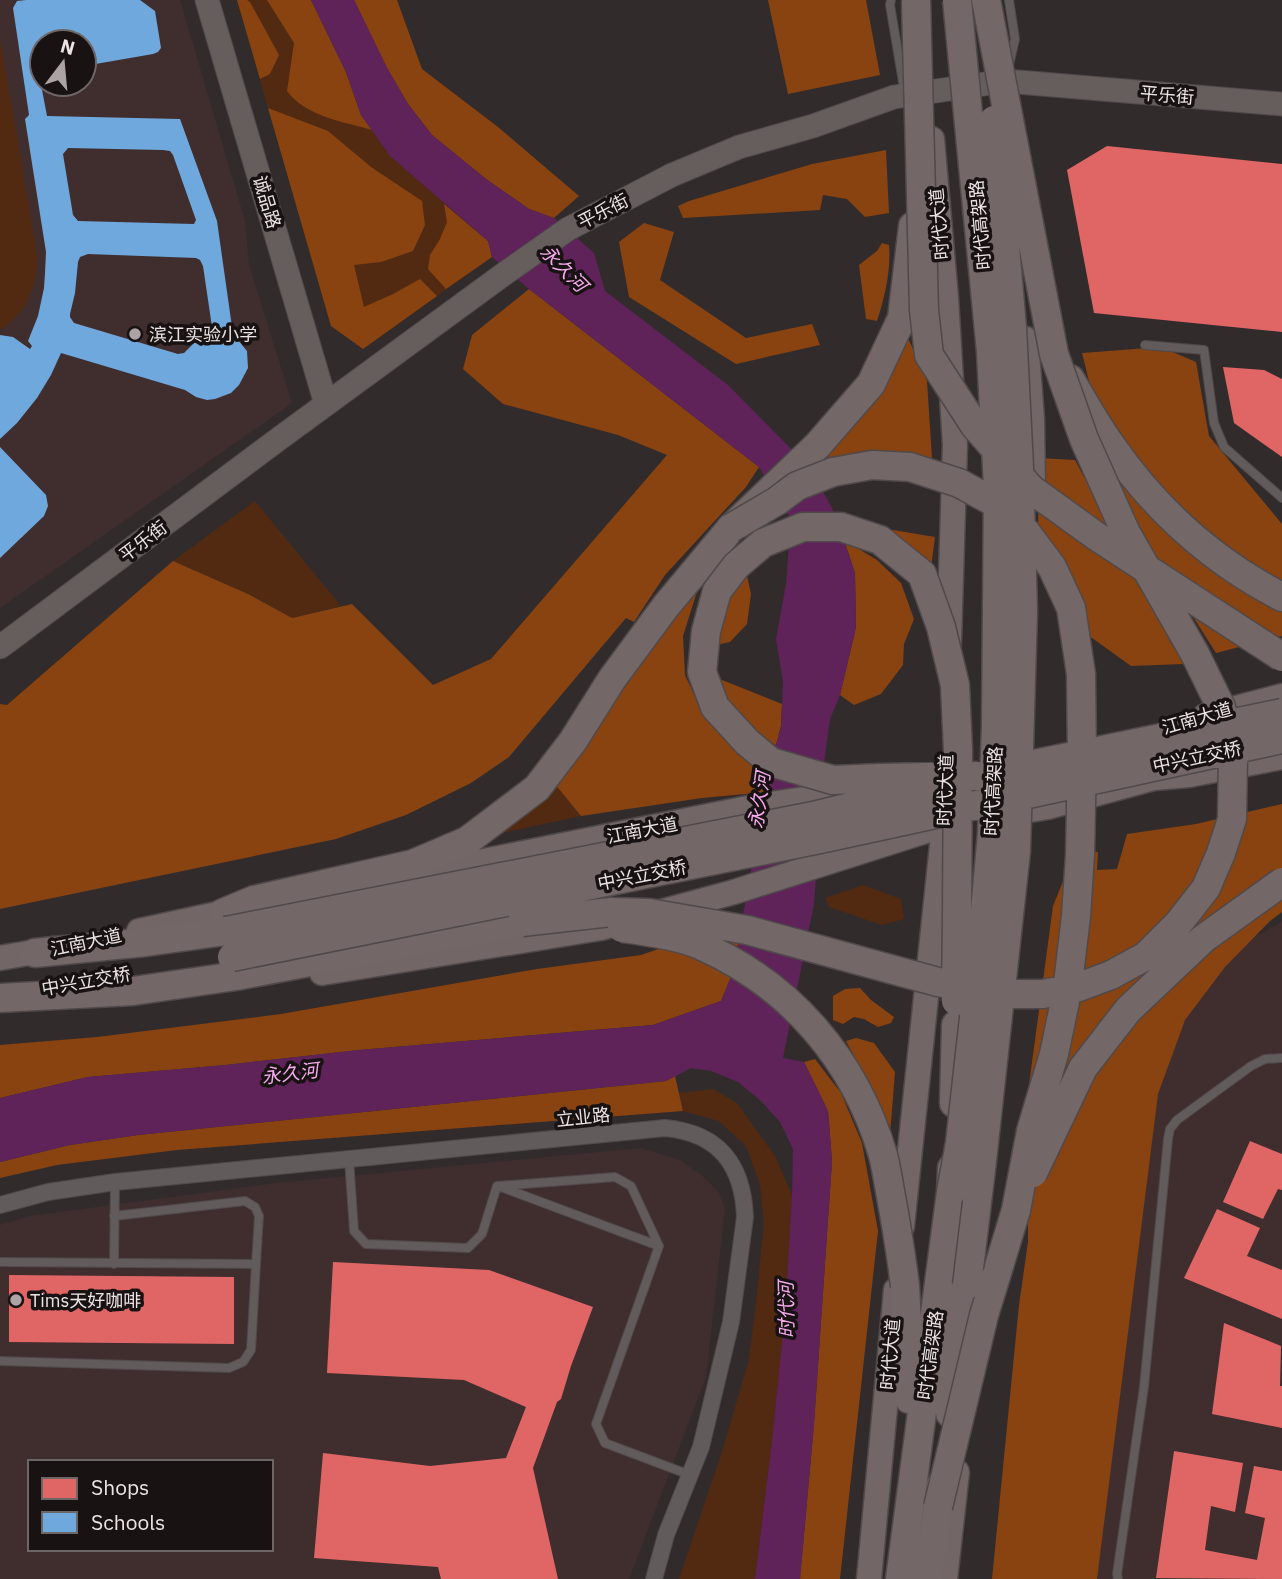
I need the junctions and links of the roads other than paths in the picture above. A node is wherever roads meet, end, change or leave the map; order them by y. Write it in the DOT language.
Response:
graph roads {
  1 [pos="207,0"];
  2 [pos="891,0"];
  3 [pos="913,0"];
  4 [pos="957,0"];
  5 [pos="985,0"];
  6 [pos="1000,0"];
  7 [pos="1009,0"];
  8 [pos="1005,81"];
  9 [pos="916,94"];
  10 [pos="1282,104"];
  11 [pos="920,171"];
  12 [pos="1144,345"];
  13 [pos="1054,354"];
  14 [pos="327,404"];
  15 [pos="1282,498"];
  16 [pos="731,528"];
  17 [pos="1282,597"];
  18 [pos="0,648"];
  19 [pos="1282,657"];
  20 [pos="1282,696"];
  21 [pos="1282,713"];
  22 [pos="1151,731"];
  23 [pos="1282,739"];
  24 [pos="1030,757"];
  25 [pos="1282,757"];
  26 [pos="978,776"];
  27 [pos="1154,778"];
  28 [pos="946,780"];
  29 [pos="1025,809"];
  30 [pos="944,826"];
  31 [pos="1282,882"];
  32 [pos="522,922"];
  33 [pos="229,944"];
  34 [pos="35,953"];
  35 [pos="0,958"];
  36 [pos="0,997"];
  37 [pos="1282,1058"];
  38 [pos="349,1159"];
  39 [pos="115,1182"];
  40 [pos="497,1186"];
  41 [pos="951,1192"];
  42 [pos="0,1205"];
  43 [pos="1016,1210"];
  44 [pos="114,1216"];
  45 [pos="659,1245"];
  46 [pos="0,1262"];
  47 [pos="114,1264"];
  48 [pos="256,1264"];
  49 [pos="0,1361"];
  50 [pos="690,1475"];
  51 [pos="938,1507"];
  52 [pos="654,1579"];
  53 [pos="869,1579"];
  54 [pos="900,1579"];
  55 [pos="928,1579"];
  56 [pos="944,1579"];
  57 [pos="1118,1579"];
  1 -- 14 [label="street, 诚品路"];
  2 -- 9 [label="lane"];
  3 -- 9 [label="main road, 时代大道"];
  3 -- 11 [label="highway, bridge"];
  4 -- 41 [label="highway, 时代高架路, bridge"];
  5 -- 13 [label="highway, bridge"];
  5 -- 51 [label="highway, 时代高架路, bridge"];
  6 -- 8 [label="main road"];
  7 -- 8 [label="lane"];
  8 -- 9 [label="street, 平乐街"];
  8 -- 10 [label="street, 平乐街"];
  8 -- 24 [label="main road"];
  9 -- 14 [label="street, 平乐街"];
  9 -- 28 [label="main road, 时代大道"];
  11 -- 16 [label="highway, bridge"];
  11 -- 19 [label="highway, bridge"];
  12 -- 15 [label="lane"];
  13 -- 17 [label="highway, bridge"];
  13 -- 32 [label="highway, bridge"];
  14 -- 18 [label="street, 平乐街"];
  16 -- 33 [label="highway"];
  16 -- 43 [label="highway, bridge"];
  20 -- 22 [label="main road, 江南大道"];
  21 -- 26 [label="highway, 中兴立交桥, bridge"];
  22 -- 24 [label="main road, 江南大道"];
  22 -- 27 [label="main road"];
  23 -- 33 [label="highway, 中兴立交桥, bridge"];
  24 -- 28 [label="main road, 江南大道"];
  24 -- 29 [label="main road"];
  25 -- 27 [label="main road"];
  26 -- 33 [label="highway, 中兴立交桥, bridge"];
  26 -- 41 [label="highway, bridge"];
  27 -- 29 [label="main road"];
  28 -- 30 [label="main road, 时代大道"];
  28 -- 33 [label="main road, 江南大道"];
  29 -- 30 [label="main road"];
  29 -- 56 [label="main road"];
  30 -- 36 [label="main road"];
  30 -- 53 [label="main road, 时代大道"];
  31 -- 43 [label="highway, bridge"];
  32 -- 33 [label="highway"];
  32 -- 54 [label="highway, bridge"];
  33 -- 34 [label="highway, 中兴立交桥"];
  33 -- 36 [label="highway, 中兴立交桥"];
  34 -- 35 [label="main road, 江南大道"];
  37 -- 57 [label="lane"];
  38 -- 39 [label="street, 立业路"];
  38 -- 40 [label="lane"];
  38 -- 50 [label="street, 立业路"];
  39 -- 42 [label="street, 立业路"];
  39 -- 44 [label="lane"];
  40 -- 45 [label="lane"];
  40 -- 45 [label="lane"];
  41 -- 54 [label="highway, 时代高架路"];
  43 -- 51 [label="highway, bridge"];
  44 -- 47 [label="lane"];
  44 -- 48 [label="lane"];
  45 -- 50 [label="lane"];
  46 -- 47 [label="lane"];
  47 -- 48 [label="lane"];
  48 -- 49 [label="lane"];
  50 -- 52 [label="street, 立业路"];
  51 -- 55 [label="highway, 时代高架路"];
}
